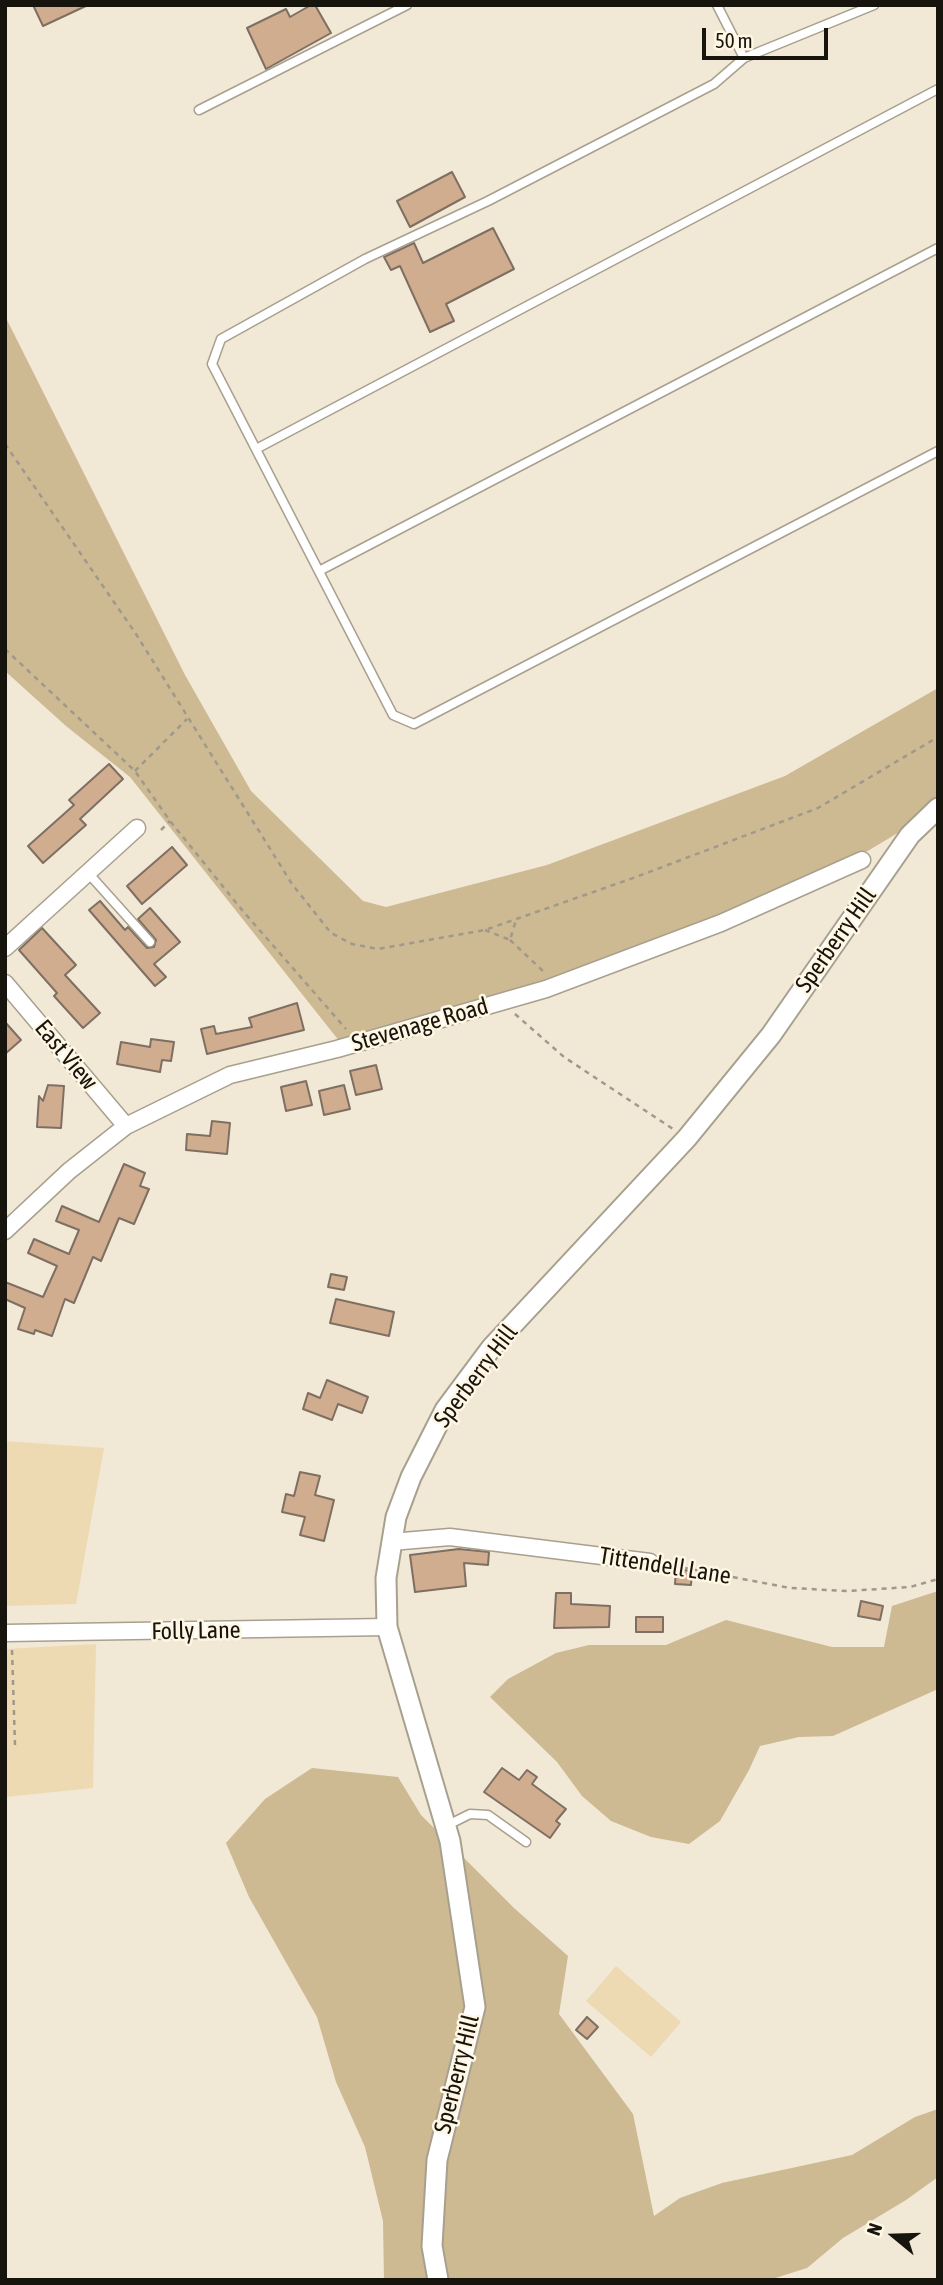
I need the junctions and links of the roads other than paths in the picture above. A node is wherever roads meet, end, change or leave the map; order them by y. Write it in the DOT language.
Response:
graph roads {
  1 [pos="407,5"];
  2 [pos="717,5"];
  3 [pos="874,5"];
  4 [pos="744,58"];
  5 [pos="938,89"];
  6 [pos="199,110"];
  7 [pos="938,248"];
  8 [pos="256,449"];
  9 [pos="938,451"];
  10 [pos="319,571"];
  11 [pos="938,807"];
  12 [pos="137,828"];
  13 [pos="862,860"];
  14 [pos="89,874"];
  15 [pos="150,943"];
  16 [pos="5,948"];
  17 [pos="5,983"];
  18 [pos="126,1126"];
  19 [pos="5,1231"];
  20 [pos="391,1542"];
  21 [pos="650,1562"];
  22 [pos="387,1627"];
  23 [pos="9,1633"];
  24 [pos="446,1826"];
  25 [pos="526,1842"];
  26 [pos="438,2280"];
  1 -- 6 [label="lane"];
  2 -- 4 [label="lane"];
  3 -- 4 [label="lane"];
  4 -- 8 [label="lane"];
  5 -- 8 [label="lane"];
  7 -- 10 [label="lane"];
  8 -- 10 [label="lane"];
  9 -- 10 [label="lane"];
  11 -- 20 [label="street, Sperberry Hill"];
  12 -- 14 [label="street"];
  13 -- 18 [label="street, Stevenage Road"];
  14 -- 15 [label="lane"];
  14 -- 16 [label="street"];
  17 -- 18 [label="street, East View"];
  18 -- 19 [label="street, Stevenage Road"];
  20 -- 21 [label="street, Tittendell Lane"];
  20 -- 22 [label="street, Sperberry Hill"];
  22 -- 23 [label="street, Folly Lane"];
  22 -- 24 [label="street, Sperberry Hill"];
  24 -- 25 [label="lane"];
  24 -- 26 [label="street, Sperberry Hill"];
}
